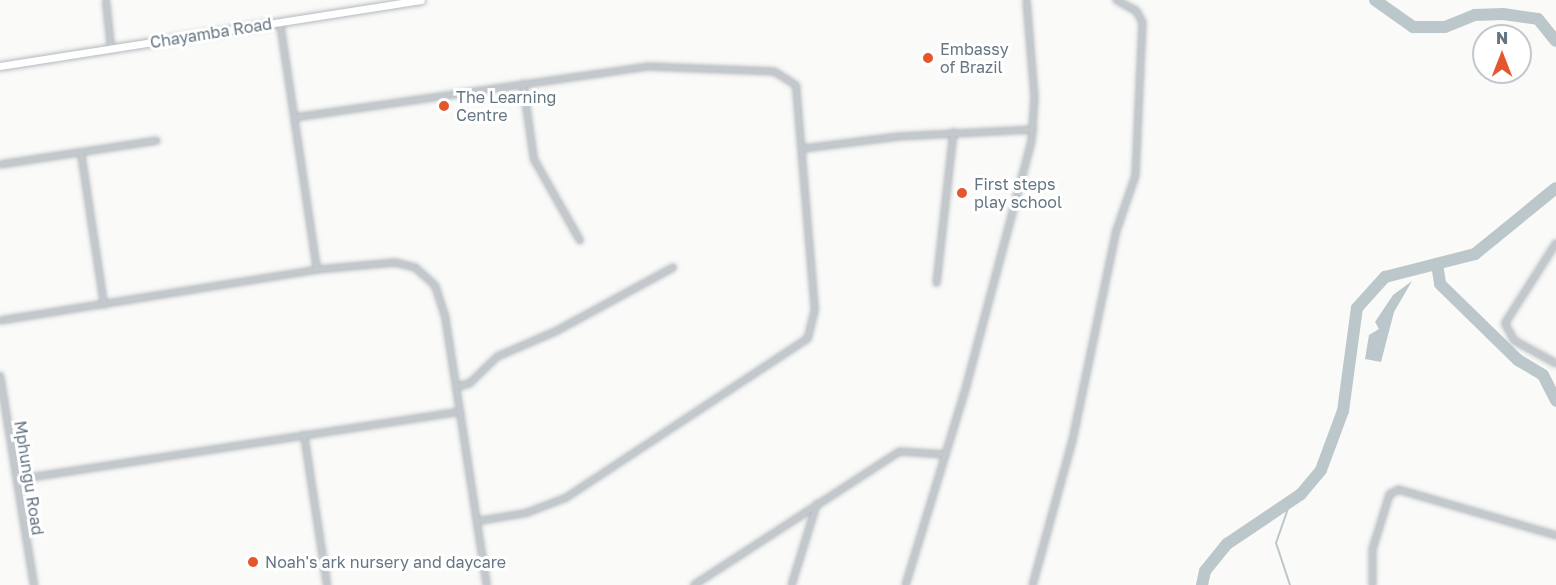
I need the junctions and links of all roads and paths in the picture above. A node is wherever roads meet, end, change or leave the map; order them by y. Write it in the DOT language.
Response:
graph roads {
  1 [pos="106,0"];
  2 [pos="422,0"];
  3 [pos="1026,0"];
  4 [pos="1116,0"];
  5 [pos="280,22"];
  6 [pos="111,48"];
  7 [pos="0,66"];
  8 [pos="523,83"];
  9 [pos="294,117"];
  10 [pos="1033,129"];
  11 [pos="953,132"];
  12 [pos="156,140"];
  13 [pos="803,148"];
  14 [pos="81,152"];
  15 [pos="0,164"];
  16 [pos="580,240"];
  17 [pos="1556,243"];
  18 [pos="673,267"];
  19 [pos="317,269"];
  20 [pos="936,284"];
  21 [pos="104,304"];
  22 [pos="0,320"];
  23 [pos="1556,363"];
  24 [pos="0,375"];
  25 [pos="457,386"];
  26 [pos="460,411"];
  27 [pos="304,434"];
  28 [pos="945,454"];
  29 [pos="17,478"];
  30 [pos="816,504"];
  31 [pos="478,521"];
  32 [pos="1556,535"];
  33 [pos="34,585"];
  34 [pos="327,585"];
  35 [pos="487,585"];
  36 [pos="693,585"];
  37 [pos="791,585"];
  38 [pos="904,585"];
  39 [pos="1032,585"];
  40 [pos="1372,585"];
  1 -- 6 [label="street"];
  2 -- 5 [label="street, Chayamba Road"];
  3 -- 10 [label="street"];
  4 -- 39 [label="street"];
  5 -- 6 [label="street, Chayamba Road"];
  5 -- 9 [label="street"];
  6 -- 7 [label="street, Chayamba Road"];
  8 -- 9 [label="street"];
  8 -- 13 [label="street"];
  8 -- 16 [label="street"];
  9 -- 19 [label="street"];
  10 -- 11 [label="street"];
  10 -- 28 [label="street"];
  11 -- 13 [label="street"];
  11 -- 20 [label="street"];
  12 -- 14 [label="street"];
  13 -- 31 [label="street"];
  14 -- 15 [label="street"];
  14 -- 21 [label="street"];
  17 -- 23 [label="street"];
  18 -- 25 [label="street"];
  19 -- 21 [label="street"];
  19 -- 25 [label="street"];
  21 -- 22 [label="street"];
  24 -- 29 [label="street, Mphungu Road"];
  25 -- 26 [label="street"];
  26 -- 27 [label="street"];
  26 -- 31 [label="street"];
  27 -- 29 [label="street"];
  27 -- 34 [label="street"];
  28 -- 30 [label="street"];
  28 -- 38 [label="street"];
  29 -- 33 [label="street, Mphungu Road"];
  30 -- 36 [label="street"];
  30 -- 37 [label="street"];
  31 -- 35 [label="street"];
  32 -- 40 [label="street"];
}
